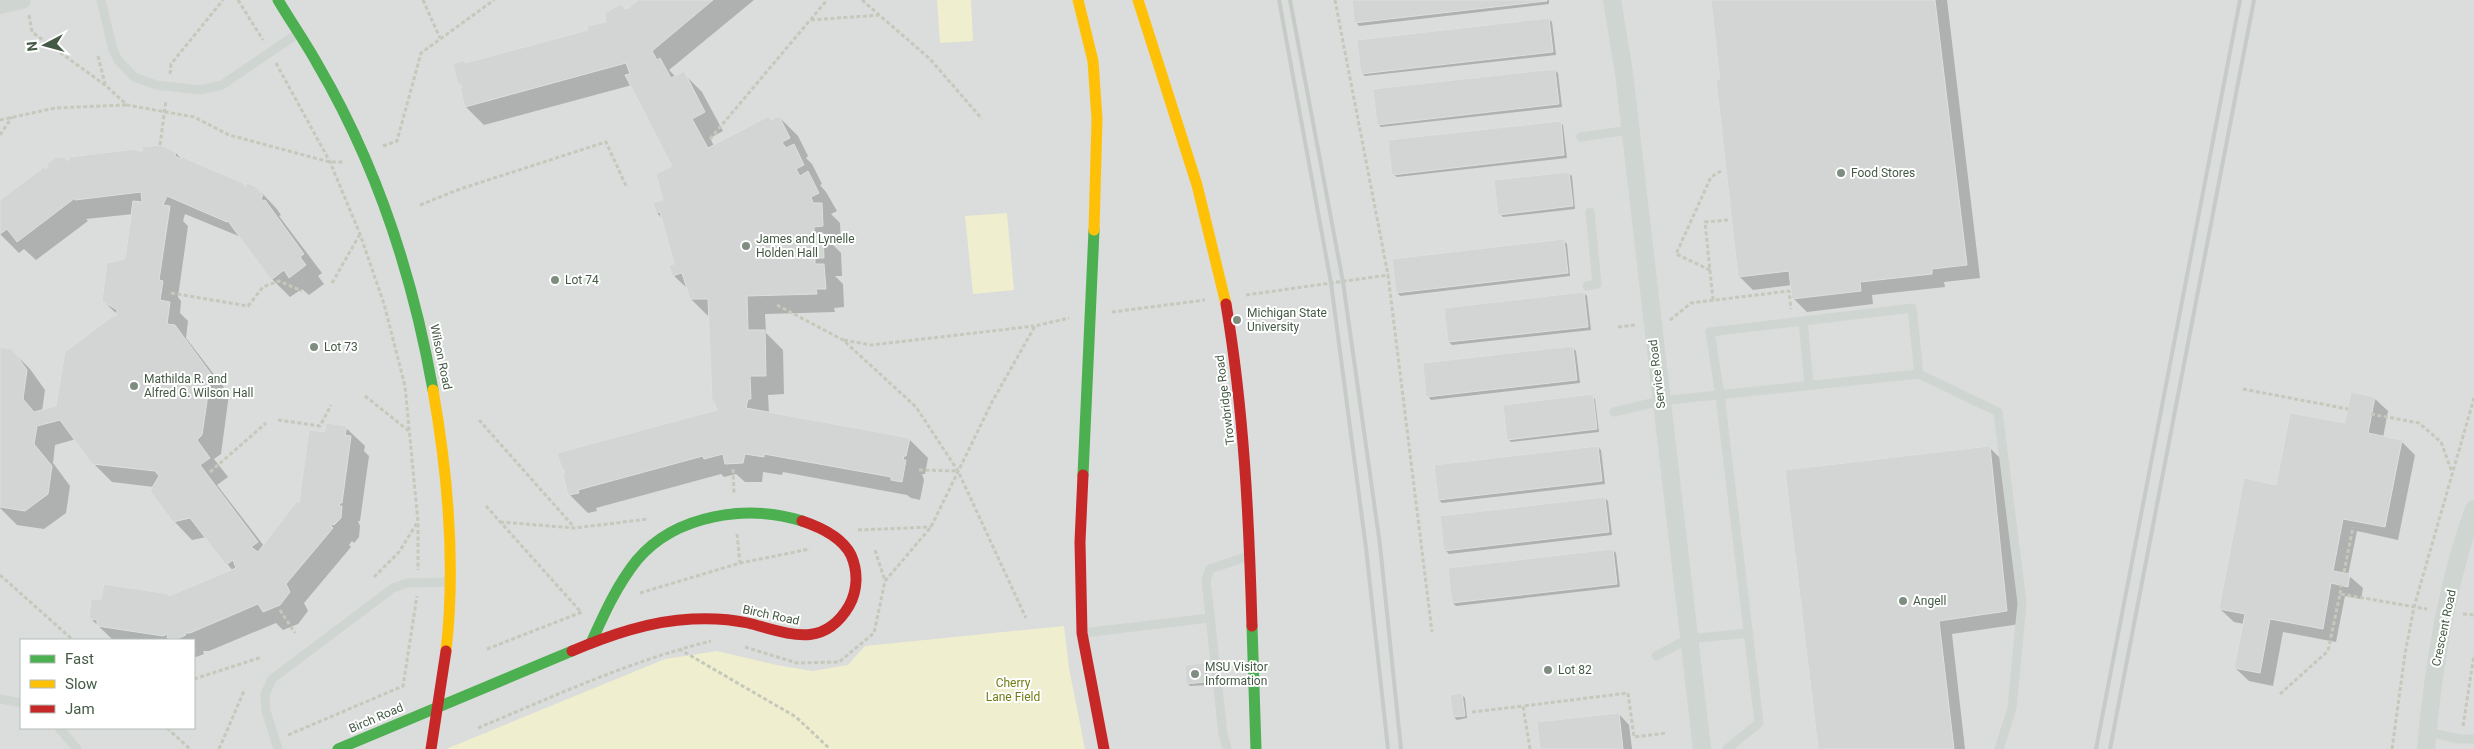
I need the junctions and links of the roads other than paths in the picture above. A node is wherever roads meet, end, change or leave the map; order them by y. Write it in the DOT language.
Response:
graph roads {
  1 [pos="22,0"];
  2 [pos="101,0"];
  3 [pos="278,0"];
  4 [pos="1078,0"];
  5 [pos="1138,0"];
  6 [pos="1612,0"];
  7 [pos="0,5"];
  8 [pos="299,32"];
  9 [pos="1630,130"];
  10 [pos="1581,137"];
  11 [pos="1590,212"];
  12 [pos="1586,286"];
  13 [pos="1803,321"];
  14 [pos="1919,374"];
  15 [pos="1809,385"];
  16 [pos="1720,395"];
  17 [pos="1660,401"];
  18 [pos="1614,412"];
  19 [pos="2474,508"];
  20 [pos="1249,556"];
  21 [pos="450,582"];
  22 [pos="1209,618"];
  23 [pos="1082,633"];
  24 [pos="1749,633"];
  25 [pos="1688,639"];
  26 [pos="592,643"];
  27 [pos="1656,656"];
  28 [pos="0,699"];
  29 [pos="20,703"];
  30 [pos="438,707"];
  31 [pos="60,729"];
  32 [pos="2474,738"];
  33 [pos="2426,741"];
  34 [pos="276,745"];
  35 [pos="77,749"];
  36 [pos="338,749"];
  37 [pos="431,749"];
  38 [pos="1104,749"];
  39 [pos="1227,749"];
  40 [pos="1256,749"];
  41 [pos="1702,749"];
  42 [pos="1727,749"];
  43 [pos="1999,749"];
  1 -- 7 [label="street"];
  2 -- 8 [label="lane"];
  3 -- 8 [label="street, Wilson Road"];
  4 -- 23 [label="street"];
  5 -- 20 [label="street, Trowbridge Road"];
  6 -- 9 [label="street, Service Road"];
  8 -- 21 [label="street, Wilson Road"];
  9 -- 10 [label="lane"];
  9 -- 17 [label="street, Service Road"];
  11 -- 12 [label="lane"];
  13 -- 14 [label="lane"];
  13 -- 15 [label="lane"];
  13 -- 16 [label="lane"];
  14 -- 15 [label="lane"];
  14 -- 43 [label="lane"];
  15 -- 16 [label="lane"];
  16 -- 17 [label="lane"];
  16 -- 24 [label="lane"];
  17 -- 18 [label="lane"];
  17 -- 25 [label="street, Service Road"];
  19 -- 33 [label="street, Crescent Road"];
  20 -- 22 [label="lane"];
  20 -- 40 [label="street, Trowbridge Road"];
  21 -- 30 [label="street, Wilson Road"];
  21 -- 34 [label="lane"];
  22 -- 23 [label="lane"];
  22 -- 39 [label="lane"];
  23 -- 38 [label="street"];
  24 -- 25 [label="lane"];
  24 -- 42 [label="lane"];
  25 -- 27 [label="lane"];
  25 -- 41 [label="street, Service Road"];
  26 -- 26 [label="street, Birch Road"];
  26 -- 30 [label="street, Birch Road"];
  28 -- 29 [label="lane"];
  30 -- 36 [label="street, Birch Road"];
  30 -- 37 [label="street, Wilson Road"];
  31 -- 35 [label="lane"];
  32 -- 33 [label="lane"];
}
